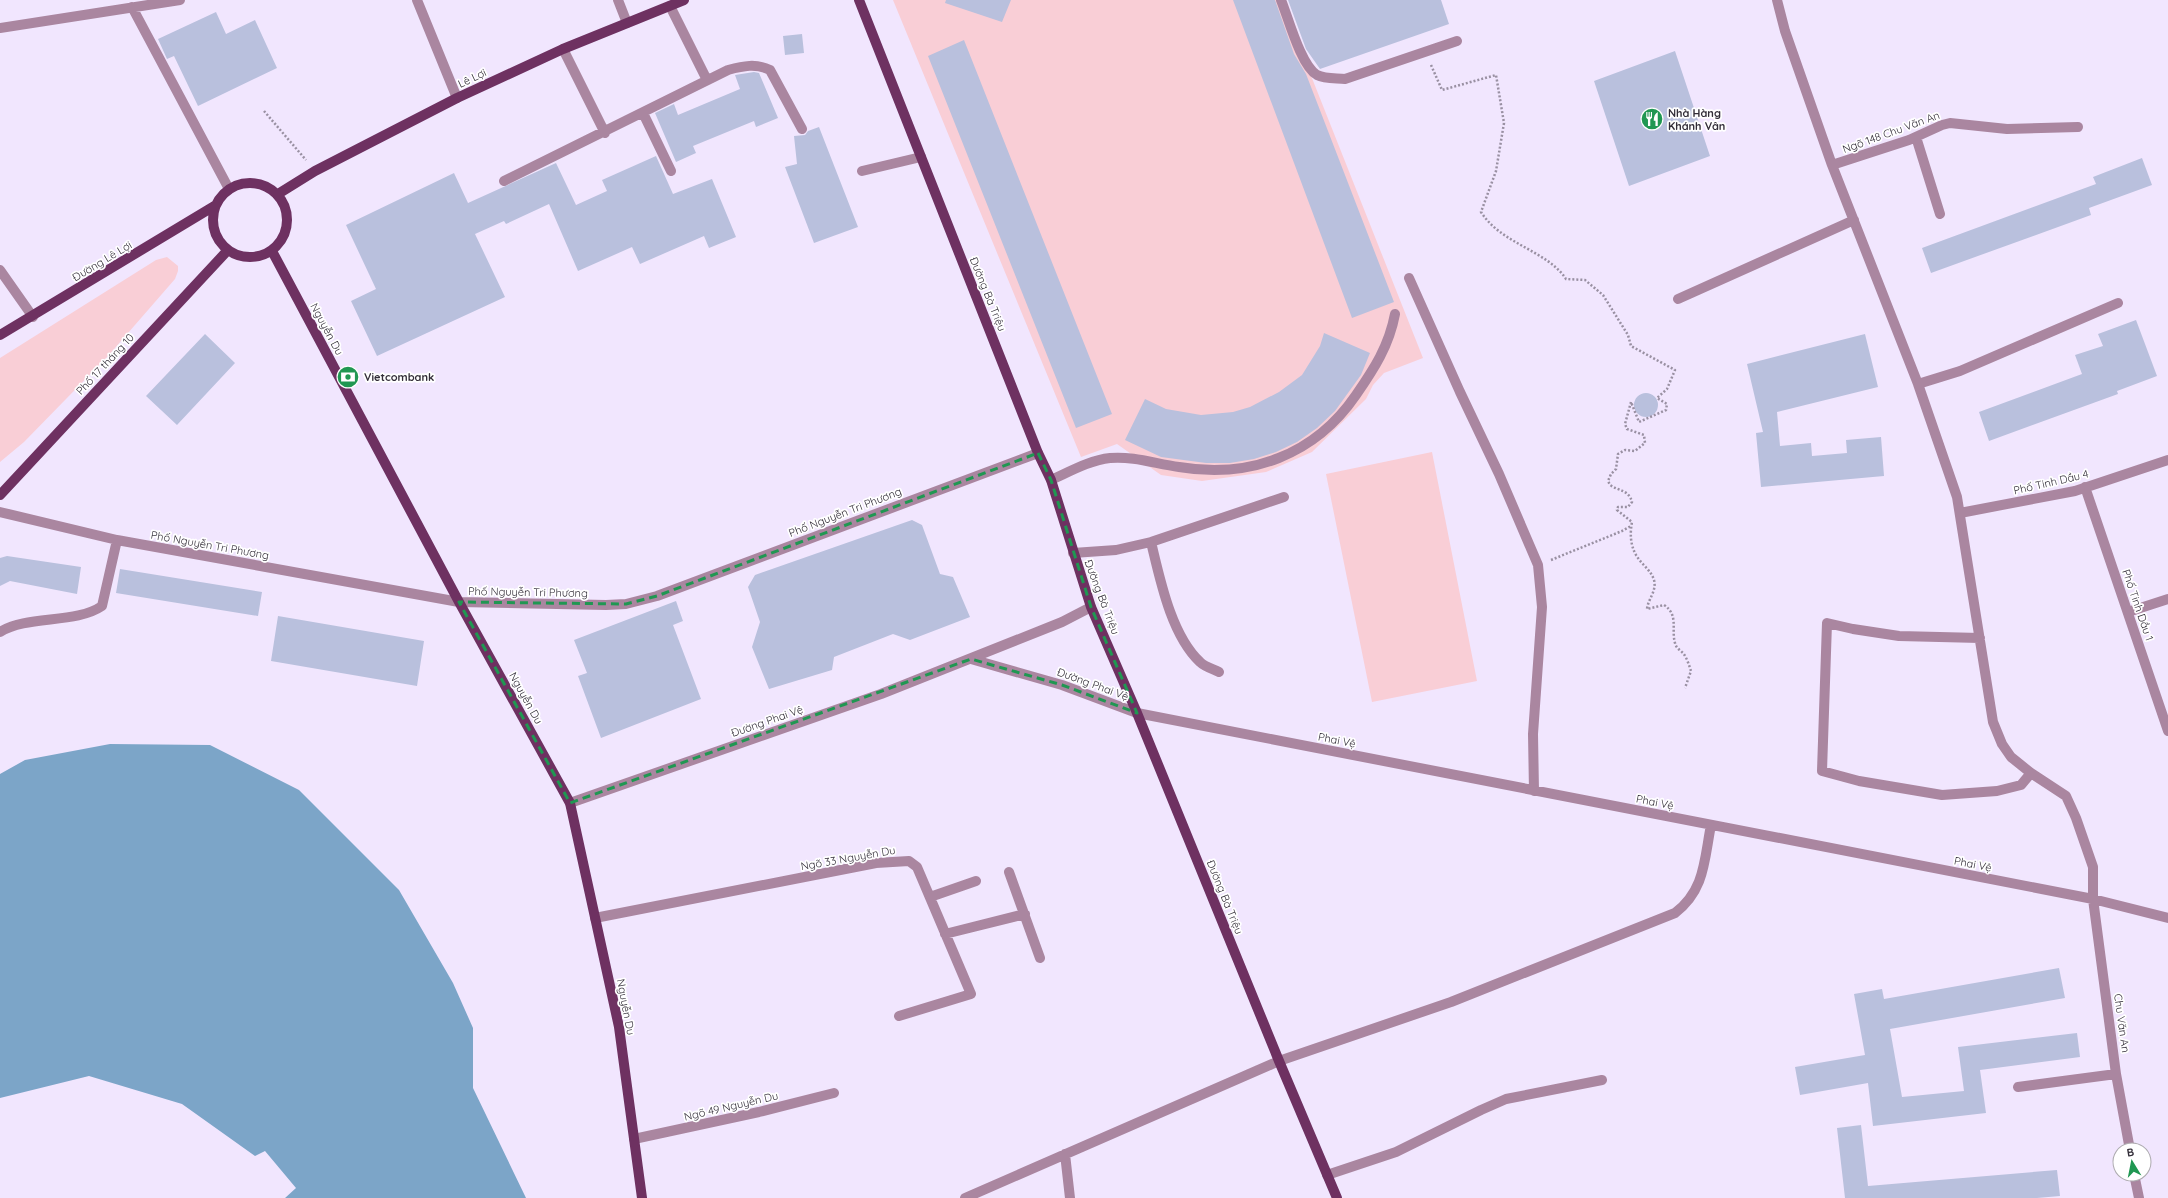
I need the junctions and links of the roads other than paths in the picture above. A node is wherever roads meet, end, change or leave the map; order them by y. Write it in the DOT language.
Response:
graph roads {
  1 [pos="180,0"];
  2 [pos="417,0"];
  3 [pos="618,0"];
  4 [pos="684,0"];
  5 [pos="859,0"];
  6 [pos="1281,0"];
  7 [pos="1777,0"];
  8 [pos="670,6"];
  9 [pos="132,7"];
  10 [pos="627,23"];
  11 [pos="0,28"];
  12 [pos="1457,41"];
  13 [pos="563,49"];
  14 [pos="707,80"];
  15 [pos="457,98"];
  16 [pos="643,113"];
  17 [pos="2078,127"];
  18 [pos="802,129"];
  19 [pos="605,133"];
  20 [pos="1916,137"];
  21 [pos="921,157"];
  22 [pos="1832,165"];
  23 [pos="671,171"];
  24 [pos="862,171"];
  25 [pos="504,181"];
  26 [pos="229,189"];
  27 [pos="278,194"];
  28 [pos="216,205"];
  29 [pos="1940,214"];
  30 [pos="1854,220"];
  31 [pos="228,250"];
  32 [pos="272,251"];
  33 [pos="0,270"];
  34 [pos="1409,278"];
  35 [pos="1678,298"];
  36 [pos="2118,303"];
  37 [pos="1395,314"];
  38 [pos="33,317"];
  39 [pos="0,335"];
  40 [pos="1918,384"];
  41 [pos="1038,452"];
  42 [pos="2168,460"];
  43 [pos="1051,480"];
  44 [pos="2085,487"];
  45 [pos="0,495"];
  46 [pos="1284,497"];
  47 [pos="0,512"];
  48 [pos="1960,513"];
  49 [pos="117,540"];
  50 [pos="1151,542"];
  51 [pos="1073,553"];
  52 [pos="2168,599"];
  53 [pos="459,602"];
  54 [pos="1091,607"];
  55 [pos="2128,612"];
  56 [pos="0,632"];
  57 [pos="1980,638"];
  58 [pos="971,659"];
  59 [pos="1219,672"];
  60 [pos="1137,713"];
  61 [pos="2166,718"];
  62 [pos="2168,731"];
  63 [pos="2031,773"];
  64 [pos="1534,791"];
  65 [pos="570,803"];
  66 [pos="1711,825"];
  67 [pos="1010,872"];
  68 [pos="976,881"];
  69 [pos="930,897"];
  70 [pos="2093,899"];
  71 [pos="1025,914"];
  72 [pos="595,918"];
  73 [pos="2168,918"];
  74 [pos="945,934"];
  75 [pos="1040,958"];
  76 [pos="899,1016"];
  77 [pos="1279,1061"];
  78 [pos="2116,1074"];
  79 [pos="1602,1080"];
  80 [pos="2018,1087"];
  81 [pos="834,1093"];
  82 [pos="634,1139"];
  83 [pos="2129,1142"];
  84 [pos="1065,1154"];
  85 [pos="1327,1175"];
  86 [pos="2136,1182"];
  87 [pos="642,1198"];
  88 [pos="965,1198"];
  89 [pos="1070,1198"];
  90 [pos="1337,1198"];
  91 [pos="2139,1198"];
  1 -- 9 [label="street"];
  2 -- 15 [label="street"];
  3 -- 10 [label="street"];
  4 -- 8 [label="main road, Lê Lợi"];
  5 -- 21 [label="main road, Đường Bà Triệu"];
  6 -- 12 [label="street"];
  7 -- 22 [label="street, Chu Văn An"];
  8 -- 10 [label="main road, Lê Lợi"];
  8 -- 14 [label="street"];
  9 -- 11 [label="street"];
  9 -- 26 [label="street"];
  10 -- 13 [label="main road, Lê Lợi"];
  13 -- 15 [label="main road, Lê Lợi"];
  13 -- 19 [label="street"];
  14 -- 16 [label="street"];
  14 -- 18 [label="street"];
  15 -- 27 [label="main road, Lê Lợi"];
  16 -- 19 [label="street"];
  16 -- 23 [label="street"];
  17 -- 20 [label="street, Ngõ 148 Chu Văn An"];
  19 -- 25 [label="street"];
  20 -- 22 [label="street, Ngõ 148 Chu Văn An"];
  20 -- 29 [label="street"];
  21 -- 24 [label="street"];
  21 -- 41 [label="main road, Đường Bà Triệu"];
  22 -- 30 [label="street, Chu Văn An"];
  26 -- 27 [label="main road"];
  26 -- 28 [label="main road"];
  27 -- 32 [label="main road"];
  28 -- 31 [label="main road"];
  28 -- 38 [label="main road, Đường Lê Lợi"];
  30 -- 35 [label="street"];
  30 -- 40 [label="street, Chu Văn An"];
  31 -- 32 [label="main road"];
  31 -- 45 [label="main road, Phố 17 tháng 10"];
  32 -- 53 [label="main road, Nguyễn Du"];
  33 -- 38 [label="street"];
  34 -- 64 [label="street"];
  36 -- 40 [label="street"];
  37 -- 43 [label="street"];
  38 -- 39 [label="main road, Đường Lê Lợi"];
  40 -- 48 [label="street, Chu Văn An"];
  41 -- 43 [label="main road, Đường Bà Triệu"];
  41 -- 53 [label="street, Phố Nguyễn Tri Phương"];
  42 -- 44 [label="street, Phố Tinh Dầu 4"];
  43 -- 51 [label="main road, Đường Bà Triệu"];
  44 -- 48 [label="street, Phố Tinh Dầu 4"];
  44 -- 55 [label="street, Phố Tinh Dầu 1"];
  46 -- 50 [label="street"];
  47 -- 49 [label="street, Phố Nguyễn Tri Phương"];
  48 -- 57 [label="street, Chu Văn An"];
  49 -- 53 [label="street, Phố Nguyễn Tri Phương"];
  49 -- 56 [label="street"];
  50 -- 51 [label="street"];
  50 -- 59 [label="street"];
  51 -- 54 [label="main road, Đường Bà Triệu"];
  52 -- 55 [label="street"];
  53 -- 65 [label="main road, Nguyễn Du"];
  54 -- 58 [label="street, Đường Phai Vệ"];
  54 -- 60 [label="main road, Đường Bà Triệu"];
  55 -- 61 [label="street, Phố Tinh Dầu 1"];
  57 -- 63 [label="street, Chu Văn An"];
  57 -- 63 [label="street"];
  58 -- 60 [label="street, Đường Phai Vệ"];
  58 -- 65 [label="street, Đường Phai Vệ"];
  60 -- 64 [label="street, Phai Vệ"];
  60 -- 77 [label="main road, Đường Bà Triệu"];
  61 -- 62 [label="street, Phố Tinh Dầu 1"];
  63 -- 70 [label="street, Chu Văn An"];
  64 -- 66 [label="street, Phai Vệ"];
  65 -- 72 [label="main road, Nguyễn Du"];
  66 -- 70 [label="street, Phai Vệ"];
  66 -- 77 [label="street"];
  67 -- 71 [label="street"];
  68 -- 69 [label="street"];
  69 -- 72 [label="street, Ngõ 33 Nguyễn Du"];
  69 -- 74 [label="street, Ngõ 33 Nguyễn Du"];
  70 -- 73 [label="street, Phai Vệ"];
  70 -- 78 [label="street, Chu Văn An"];
  71 -- 74 [label="street"];
  71 -- 75 [label="street"];
  72 -- 82 [label="main road, Nguyễn Du"];
  74 -- 76 [label="street, Ngõ 33 Nguyễn Du"];
  77 -- 84 [label="street"];
  77 -- 85 [label="main road, Đường Bà Triệu"];
  78 -- 80 [label="street"];
  78 -- 83 [label="street, Chu Văn An"];
  79 -- 85 [label="street"];
  81 -- 82 [label="street, Ngõ 49 Nguyễn Du"];
  82 -- 87 [label="main road, Nguyễn Du"];
  84 -- 88 [label="street"];
  84 -- 89 [label="street"];
  85 -- 90 [label="main road, Đường Bà Triệu"];
  86 -- 91 [label="street"];
}
